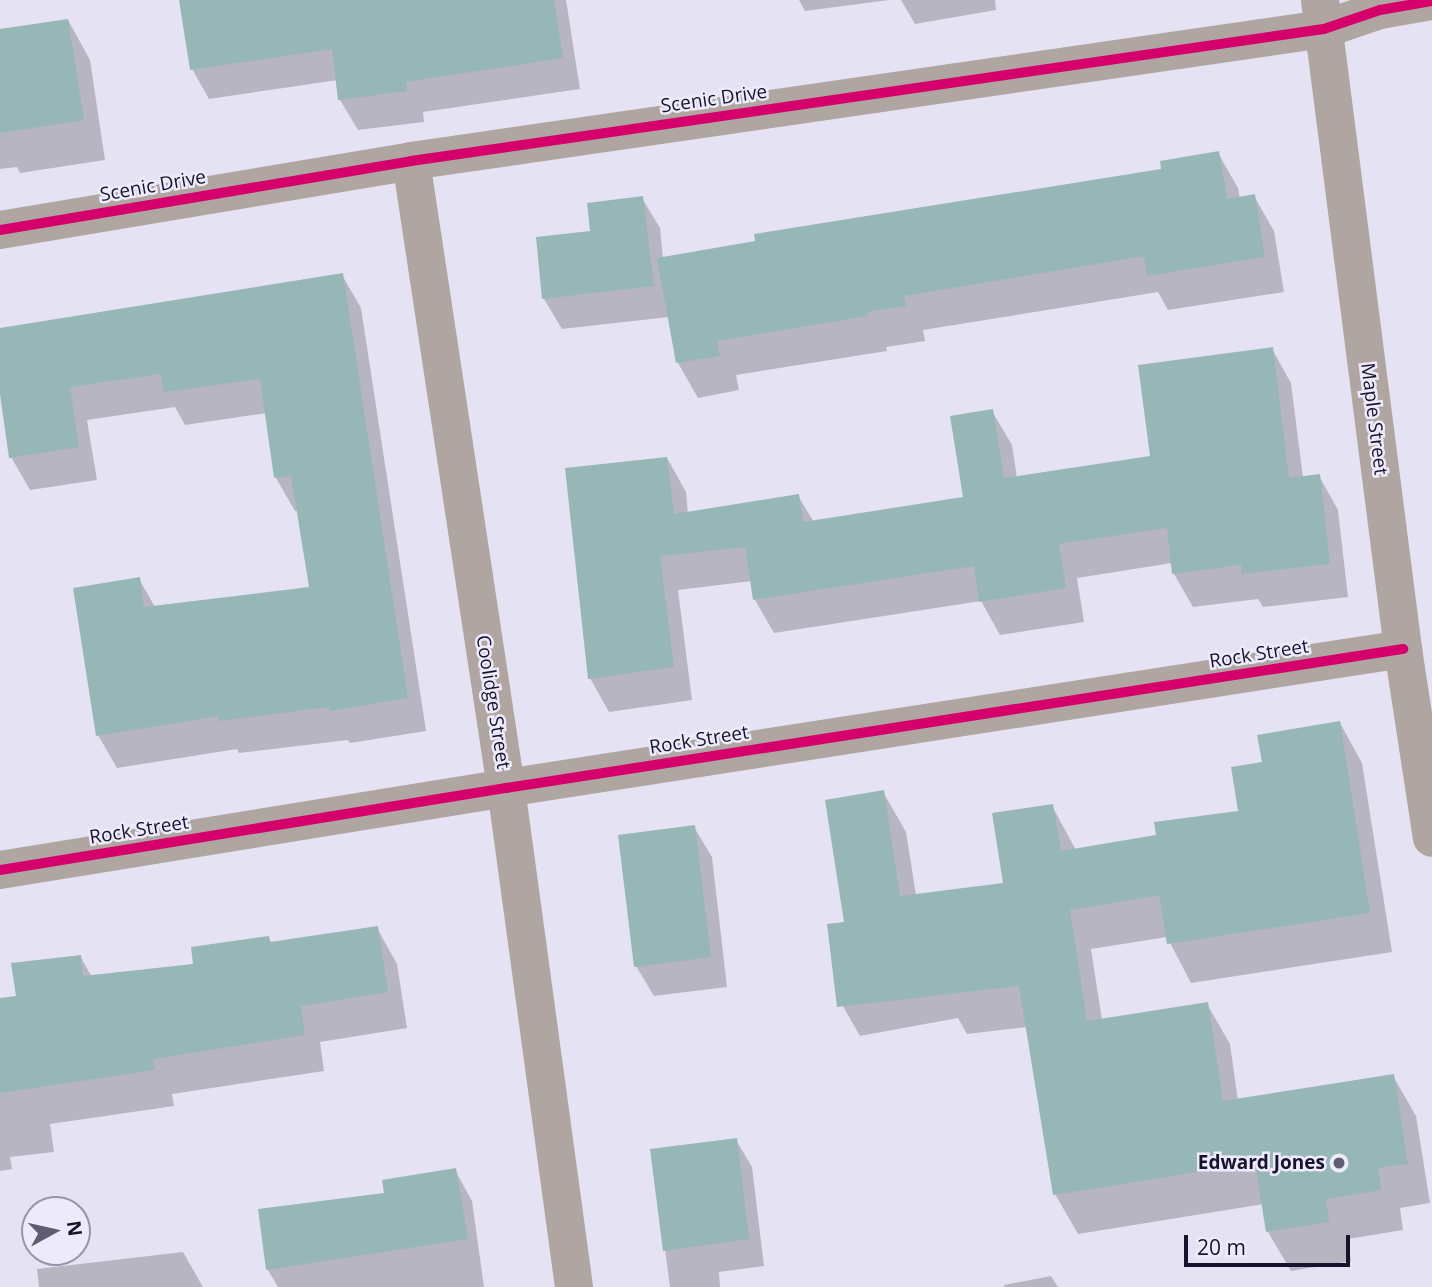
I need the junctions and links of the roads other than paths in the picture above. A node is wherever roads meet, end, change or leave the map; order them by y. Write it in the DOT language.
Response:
graph roads {
  1 [pos="1432,1"];
  2 [pos="1322,14"];
  3 [pos="411,160"];
  4 [pos="0,230"];
  5 [pos="1403,649"];
  6 [pos="506,788"];
  7 [pos="1432,838"];
  8 [pos="0,870"];
  9 [pos="574,1287"];
  1 -- 2 [label="street, Scenic Drive"];
  2 -- 3 [label="street, Scenic Drive"];
  2 -- 5 [label="street, Maple Street"];
  3 -- 4 [label="street, Scenic Drive"];
  3 -- 6 [label="street, Coolidge Street"];
  5 -- 6 [label="street, Rock Street"];
  5 -- 7 [label="street, Maple Street"];
  6 -- 8 [label="street, Rock Street"];
  6 -- 9 [label="street, Coolidge Street"];
}
